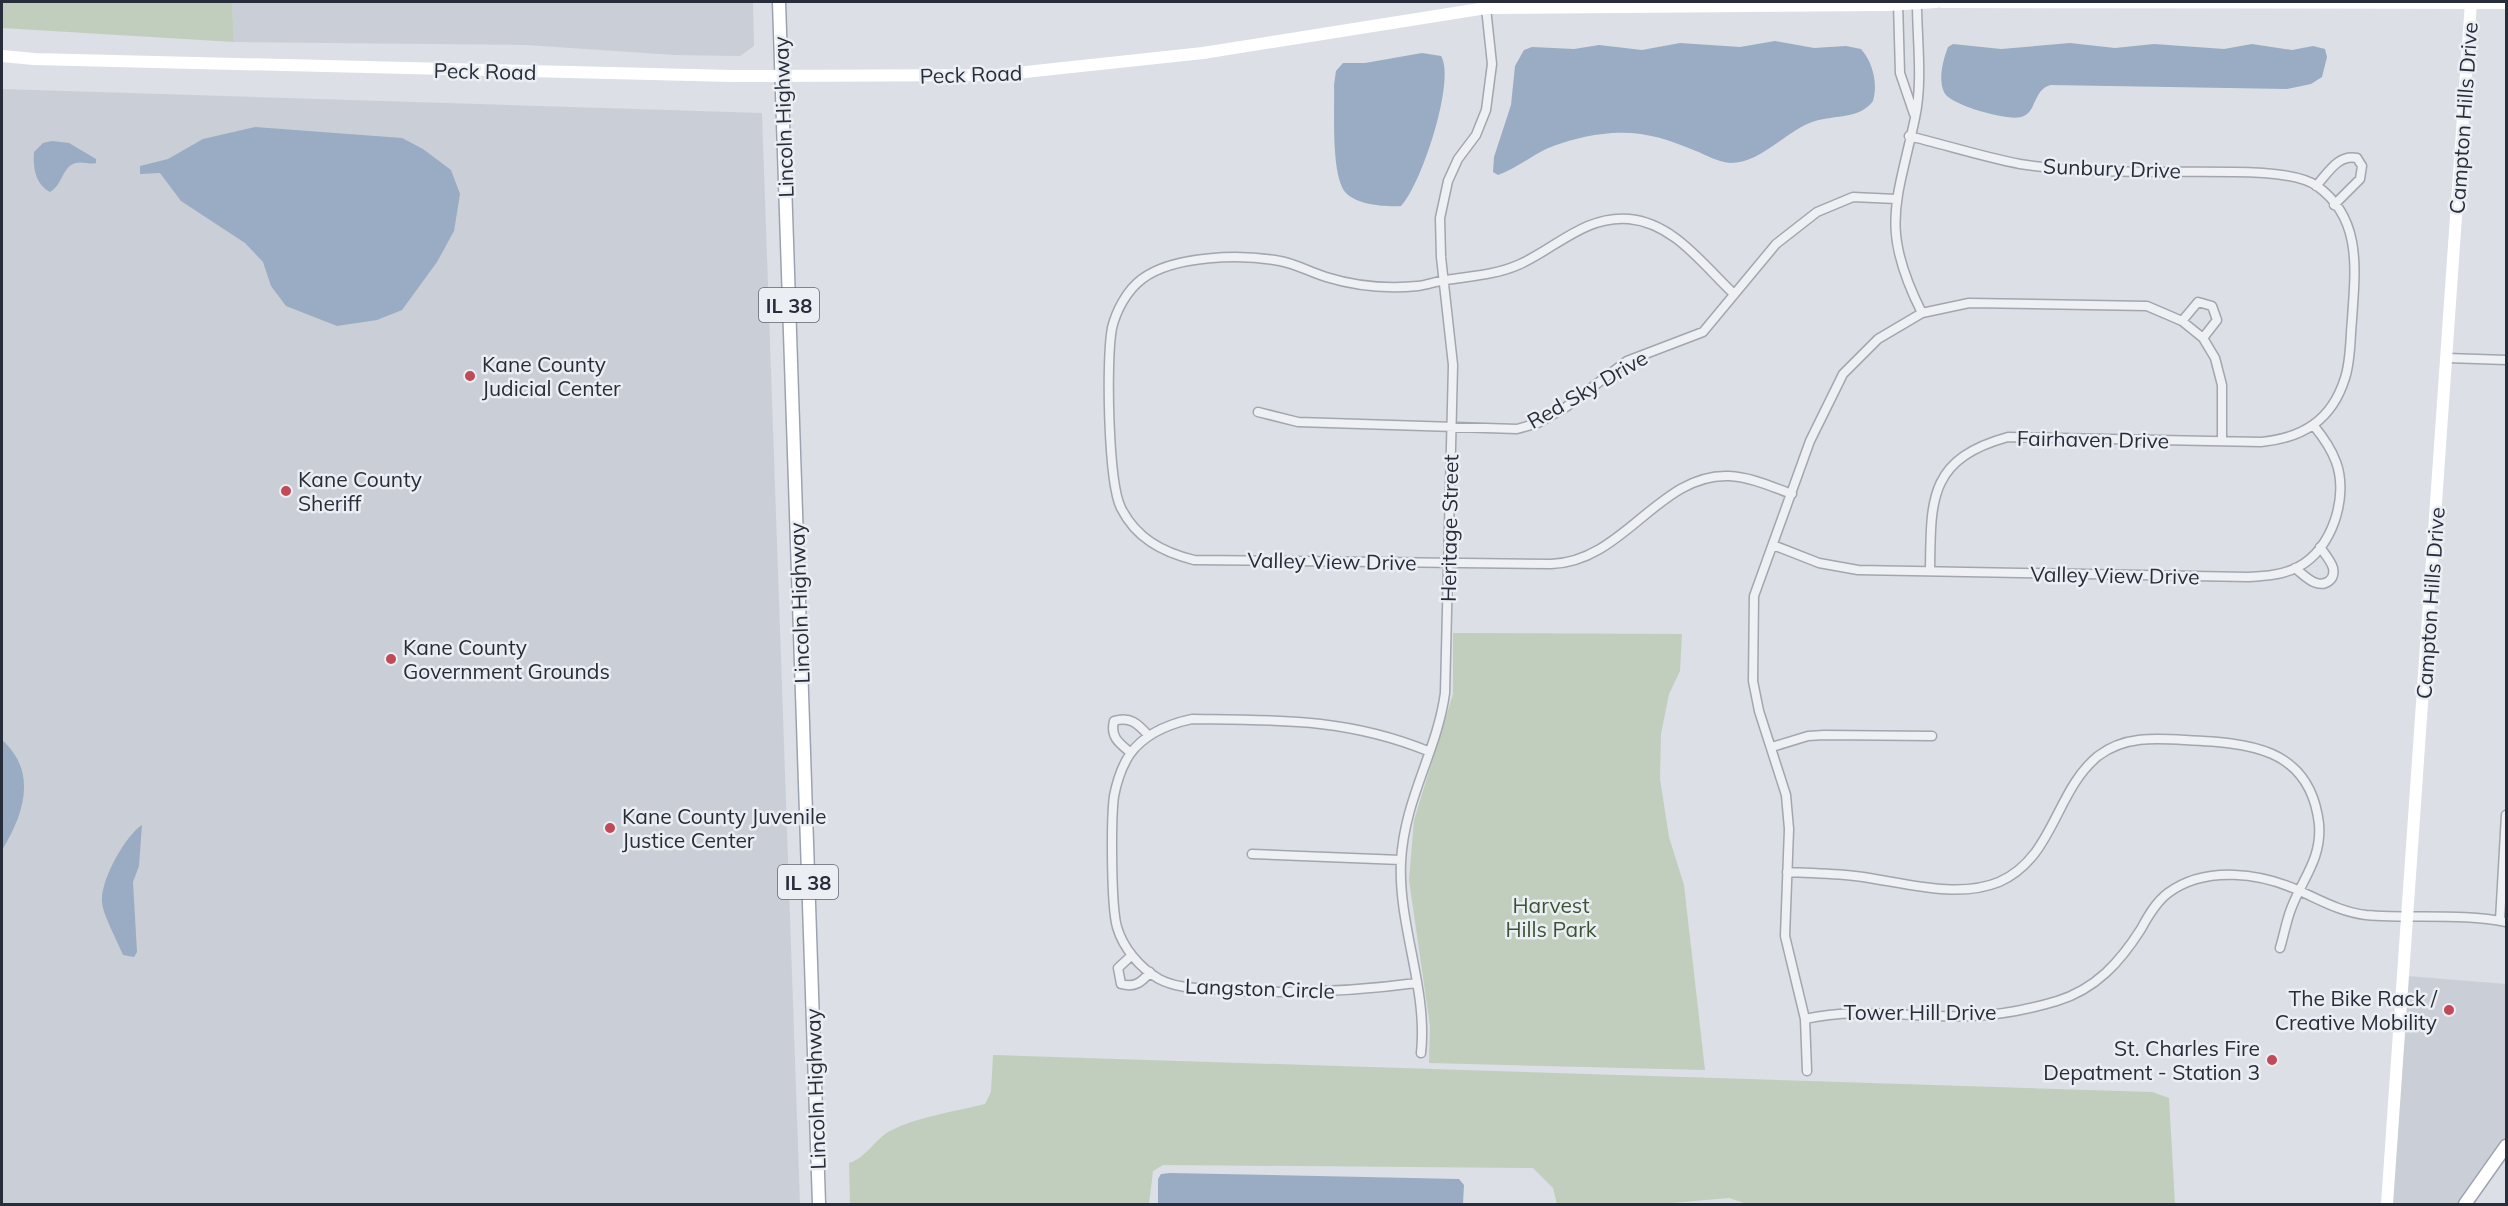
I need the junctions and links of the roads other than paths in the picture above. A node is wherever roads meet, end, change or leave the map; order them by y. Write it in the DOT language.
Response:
graph roads {
  1 [pos="779,2"];
  2 [pos="1936,2"];
  3 [pos="1942,2"];
  4 [pos="2471,2"];
  5 [pos="1898,3"];
  6 [pos="1917,3"];
  7 [pos="2506,3"];
  8 [pos="1486,8"];
  9 [pos="2,56"];
  10 [pos="781,74"];
  11 [pos="1915,118"];
  12 [pos="1909,136"];
  13 [pos="2316,186"];
  14 [pos="1896,199"];
  15 [pos="2334,205"];
  16 [pos="1444,280"];
  17 [pos="1734,294"];
  18 [pos="1922,313"];
  19 [pos="2182,321"];
  20 [pos="2203,338"];
  21 [pos="2447,358"];
  22 [pos="2506,360"];
  23 [pos="1258,412"];
  24 [pos="2314,426"];
  25 [pos="1451,428"];
  26 [pos="2222,441"];
  27 [pos="1792,494"];
  28 [pos="1773,545"];
  29 [pos="2320,547"];
  30 [pos="1448,562"];
  31 [pos="2295,568"];
  32 [pos="1930,572"];
  33 [pos="1149,736"];
  34 [pos="1932,736"];
  35 [pos="1772,747"];
  36 [pos="1428,751"];
  37 [pos="1131,753"];
  38 [pos="2506,814"];
  39 [pos="1252,854"];
  40 [pos="1401,860"];
  41 [pos="1787,872"];
  42 [pos="2301,891"];
  43 [pos="2408,917"];
  44 [pos="2503,921"];
  45 [pos="2280,948"];
  46 [pos="1131,956"];
  47 [pos="1150,972"];
  48 [pos="1416,983"];
  49 [pos="1805,1018"];
  50 [pos="1421,1053"];
  51 [pos="1807,1071"];
  52 [pos="2506,1146"];
  53 [pos="819,1204"];
  54 [pos="2387,1204"];
  55 [pos="2465,1204"];
  1 -- 10 [label="street, Lincoln Highway / IL 38"];
  2 -- 6 [label="street, Peck Road"];
  3 -- 4 [label="street"];
  4 -- 7 [label="street"];
  4 -- 21 [label="street, Campton Hills Drive"];
  5 -- 6 [label="street, Peck Road"];
  5 -- 8 [label="street, Peck Road"];
  5 -- 11 [label="street"];
  6 -- 11 [label="street"];
  8 -- 10 [label="street, Peck Road"];
  8 -- 16 [label="street, Heritage Street"];
  9 -- 10 [label="street, Peck Road"];
  10 -- 53 [label="street, Lincoln Highway / IL 38"];
  11 -- 12 [label="street"];
  12 -- 13 [label="street, Sunbury Drive"];
  12 -- 14 [label="street"];
  13 -- 15 [label="street, Sunbury Drive"];
  13 -- 15 [label="street"];
  14 -- 17 [label="street, Red Sky Drive"];
  14 -- 18 [label="street"];
  15 -- 24 [label="street, Sunbury Drive"];
  16 -- 17 [label="street, Valley View Drive"];
  16 -- 25 [label="street, Heritage Street"];
  16 -- 30 [label="street, Valley View Drive"];
  17 -- 25 [label="street, Red Sky Drive"];
  18 -- 19 [label="street"];
  18 -- 27 [label="street"];
  19 -- 20 [label="street"];
  19 -- 20 [label="street"];
  20 -- 26 [label="street"];
  21 -- 22 [label="street"];
  21 -- 43 [label="street, Campton Hills Drive"];
  23 -- 25 [label="street, Red Sky Drive"];
  24 -- 26 [label="street, Fairhaven Drive"];
  24 -- 29 [label="street, Valley View Drive"];
  25 -- 30 [label="street, Heritage Street"];
  26 -- 32 [label="street, Fairhaven Drive"];
  27 -- 28 [label="street"];
  27 -- 30 [label="street, Valley View Drive"];
  28 -- 32 [label="street, Valley View Drive"];
  28 -- 35 [label="street"];
  29 -- 31 [label="street, Valley View Drive"];
  29 -- 31 [label="street"];
  30 -- 36 [label="street, Heritage Street"];
  31 -- 32 [label="street, Valley View Drive"];
  33 -- 36 [label="street, Langston Circle"];
  33 -- 37 [label="street, Langston Circle"];
  33 -- 37 [label="street"];
  34 -- 35 [label="street"];
  35 -- 41 [label="street"];
  36 -- 40 [label="street, Heritage Street"];
  37 -- 46 [label="street, Langston Circle"];
  38 -- 44 [label="street"];
  39 -- 40 [label="street"];
  40 -- 48 [label="street, Heritage Street"];
  41 -- 42 [label="street"];
  41 -- 49 [label="street"];
  42 -- 43 [label="street, Tower Hill Drive"];
  42 -- 45 [label="street"];
  42 -- 49 [label="street, Tower Hill Drive"];
  43 -- 44 [label="street, Tower Hill Drive"];
  43 -- 54 [label="street, Campton Hills Drive"];
  46 -- 47 [label="street, Langston Circle"];
  46 -- 47 [label="street"];
  47 -- 48 [label="street, Langston Circle"];
  48 -- 50 [label="street, Heritage Street"];
  49 -- 51 [label="street"];
  52 -- 55 [label="street"];
}
